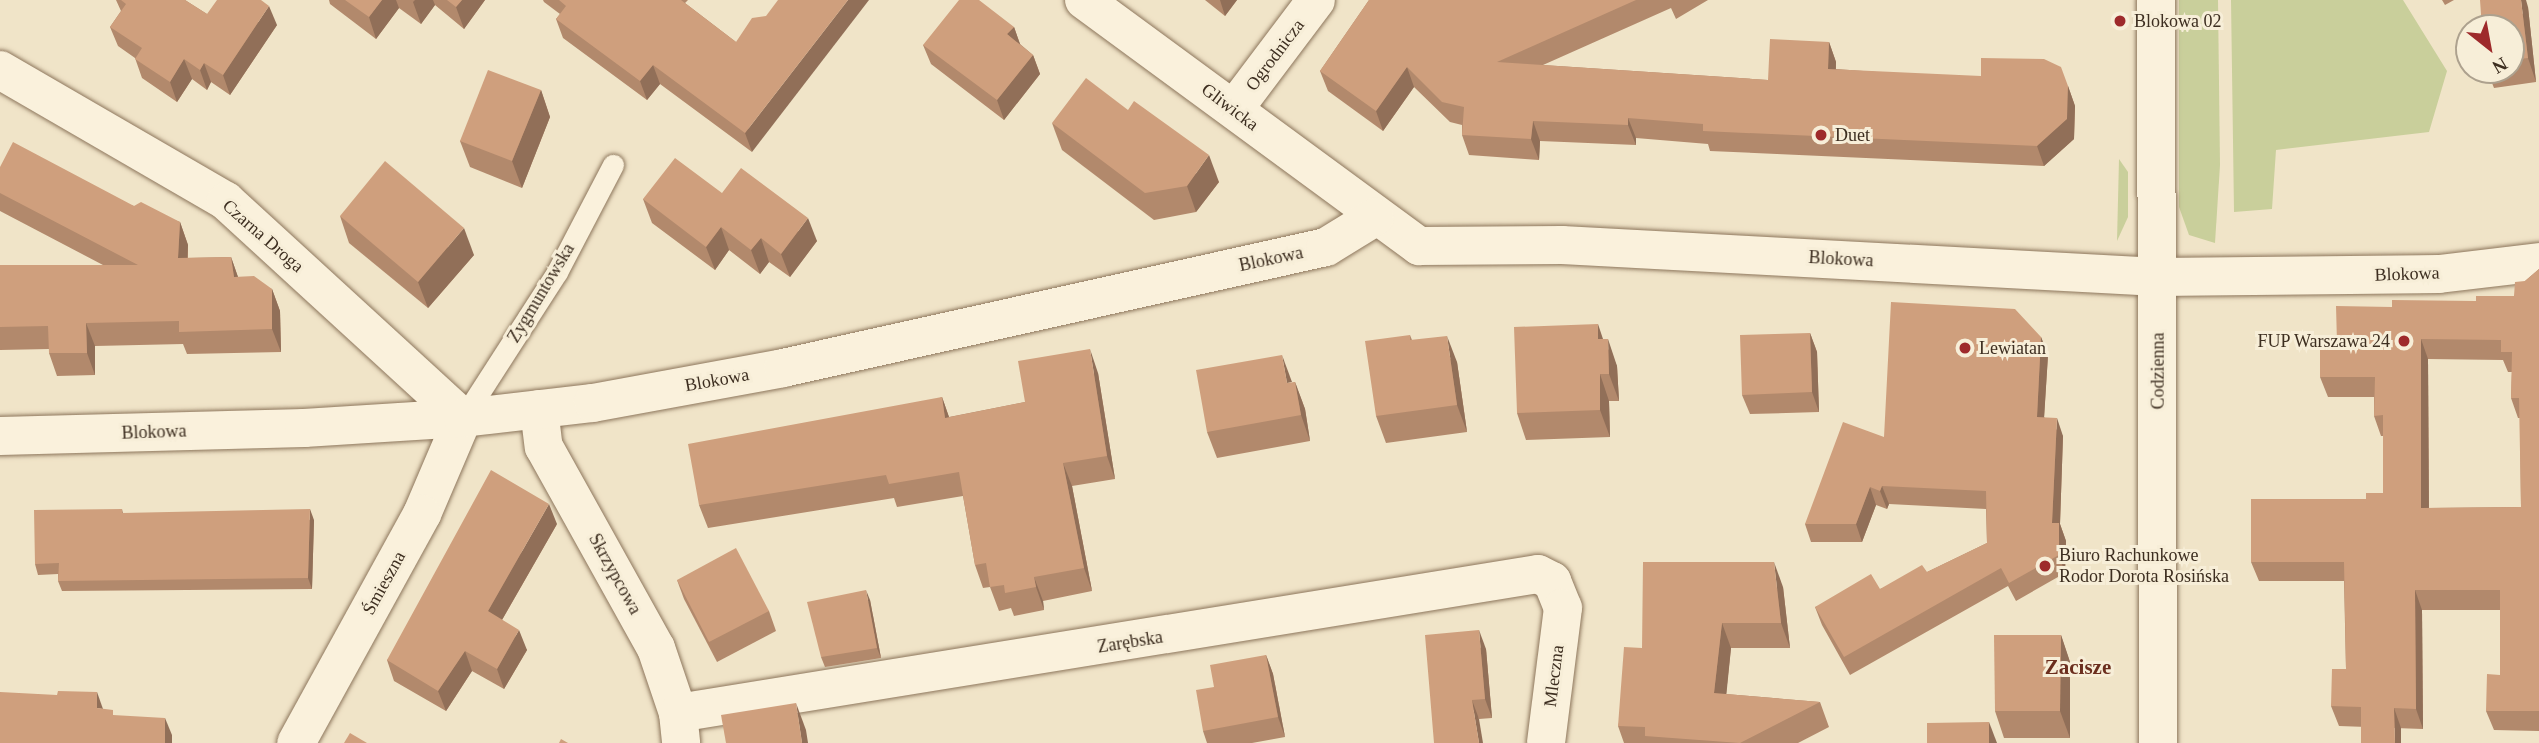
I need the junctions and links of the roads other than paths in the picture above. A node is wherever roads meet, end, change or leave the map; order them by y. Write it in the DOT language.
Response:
graph roads {
  1 [pos="1084,0"];
  2 [pos="1316,0"];
  3 [pos="2156,0"];
  4 [pos="0,70"];
  5 [pos="1234,109"];
  6 [pos="613,165"];
  7 [pos="1375,217"];
  8 [pos="2539,262"];
  9 [pos="2158,277"];
  10 [pos="539,409"];
  11 [pos="463,418"];
  12 [pos="0,436"];
  13 [pos="1563,608"];
  14 [pos="679,728"];
  15 [pos="296,743"];
  16 [pos="1546,743"];
  17 [pos="2158,743"];
  1 -- 5 [label="street, Gliwicka"];
  2 -- 5 [label="street, Ogrodnicza"];
  3 -- 9 [label="street, Codzienna"];
  4 -- 11 [label="street, Czarna Droga"];
  5 -- 7 [label="street, Gliwicka"];
  6 -- 11 [label="lane, Zygmuntowska"];
  7 -- 9 [label="street, Blokowa"];
  7 -- 10 [label="street, Blokowa"];
  8 -- 9 [label="street, Blokowa"];
  9 -- 17 [label="street, Codzienna"];
  10 -- 11 [label="street, Blokowa"];
  10 -- 14 [label="street, Skrzypcowa"];
  11 -- 12 [label="street, Blokowa"];
  11 -- 15 [label="street, Śmieszna"];
  13 -- 14 [label="street, Zarębska"];
  13 -- 16 [label="street, Mleczna"];
}
